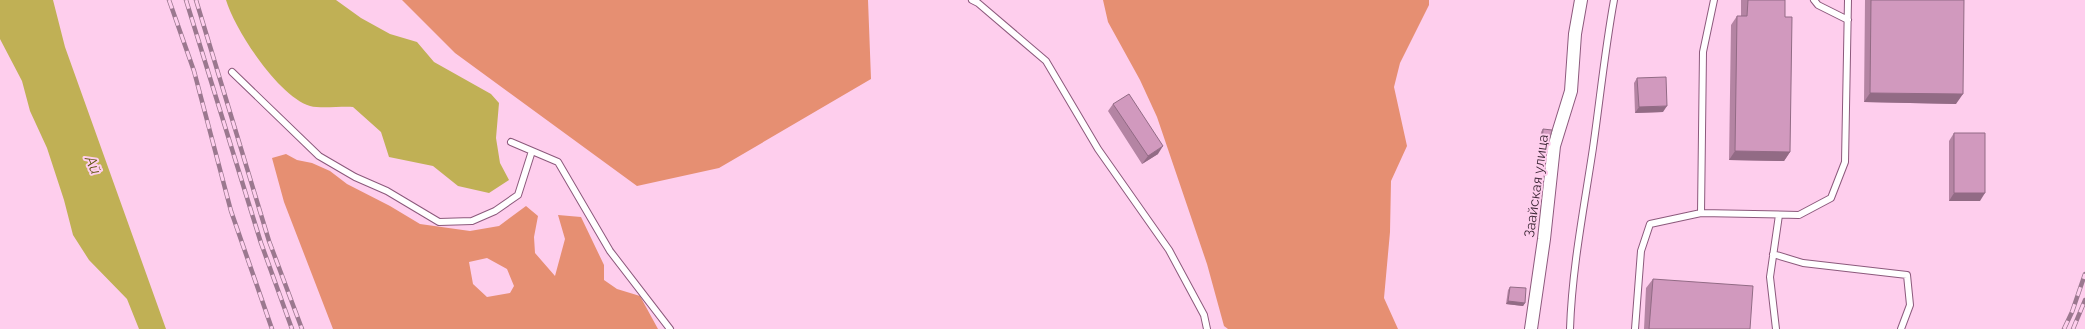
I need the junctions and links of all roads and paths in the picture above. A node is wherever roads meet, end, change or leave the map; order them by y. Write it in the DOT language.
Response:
graph roads {
  1 [pos="972,0"];
  2 [pos="1582,0"];
  3 [pos="1614,0"];
  4 [pos="1714,0"];
  5 [pos="1814,0"];
  6 [pos="1848,0"];
  7 [pos="1848,20"];
  8 [pos="232,72"];
  9 [pos="511,142"];
  10 [pos="532,151"];
  11 [pos="1701,213"];
  12 [pos="1779,215"];
  13 [pos="1773,254"];
  14 [pos="670,329"];
  15 [pos="1207,329"];
  16 [pos="1531,329"];
  17 [pos="1570,329"];
  18 [pos="1635,329"];
  19 [pos="1776,329"];
  20 [pos="1901,329"];
  1 -- 15 [label="lane"];
  2 -- 16 [label="street, Заайская улица"];
  3 -- 17 [label="lane"];
  4 -- 11 [label="lane"];
  5 -- 7 [label="lane"];
  6 -- 7 [label="lane"];
  7 -- 12 [label="lane"];
  8 -- 10 [label="lane"];
  9 -- 10 [label="lane"];
  10 -- 14 [label="lane"];
  11 -- 12 [label="lane"];
  11 -- 18 [label="lane"];
  12 -- 13 [label="lane"];
  13 -- 19 [label="lane"];
  13 -- 20 [label="lane"];
}
